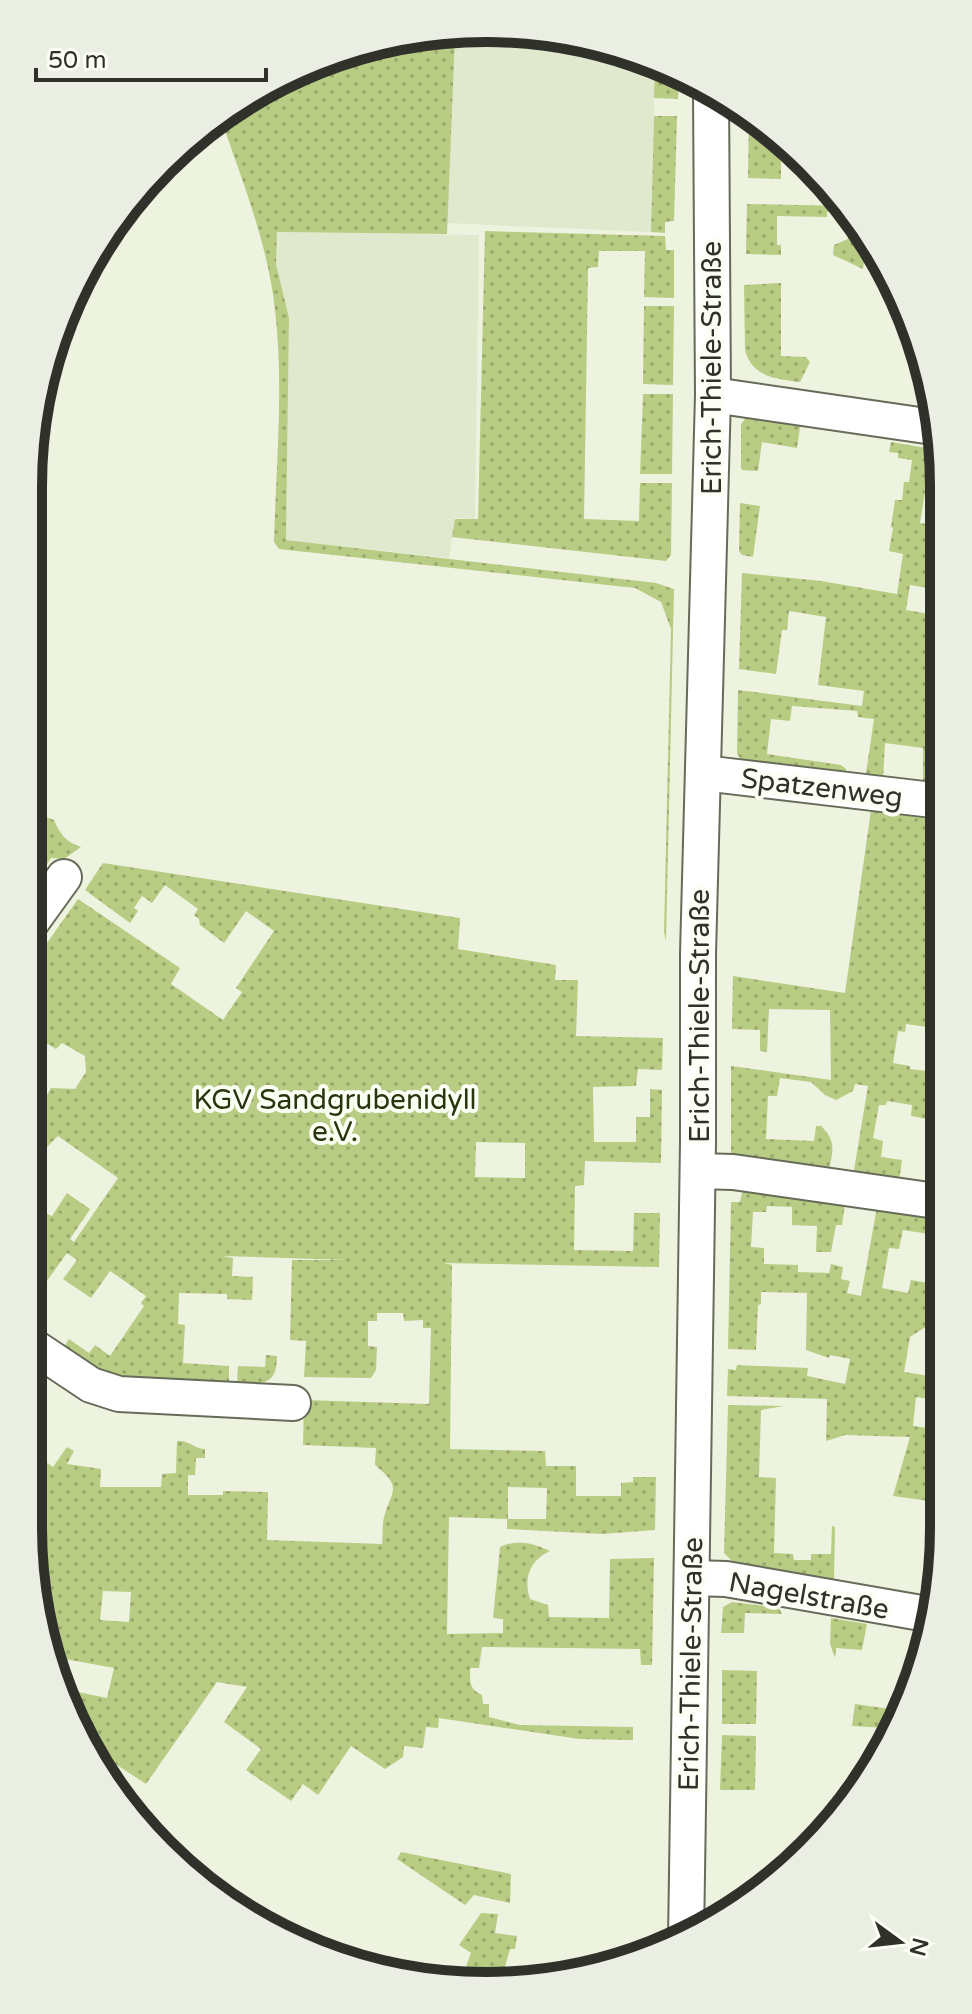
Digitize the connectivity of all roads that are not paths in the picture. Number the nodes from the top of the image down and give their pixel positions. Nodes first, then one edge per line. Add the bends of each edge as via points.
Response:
1 (711, 103) edge
2 (713, 395) junction
3 (926, 426) edge
4 (703, 773) junction
5 (930, 800) edge
6 (64, 877) dead end
7 (42, 908) edge
8 (698, 1171) junction
9 (930, 1200) edge
10 (42, 1352) edge
11 (293, 1403) dead end
12 (692, 1578) junction
13 (921, 1613) edge
14 (686, 1924) edge

1 - 2 street, Erich-Thiele-Straße
2 - 3 street
2 - 4 street, Erich-Thiele-Straße
4 - 5 street, Spatzenweg
4 - 8 street, Erich-Thiele-Straße
6 - 7 street
8 - 9 street
8 - 12 street, Erich-Thiele-Straße
10 - 11 street via 91,1385 119,1394
12 - 13 street, Nagelstraße via 726,1579
12 - 14 street, Erich-Thiele-Straße

